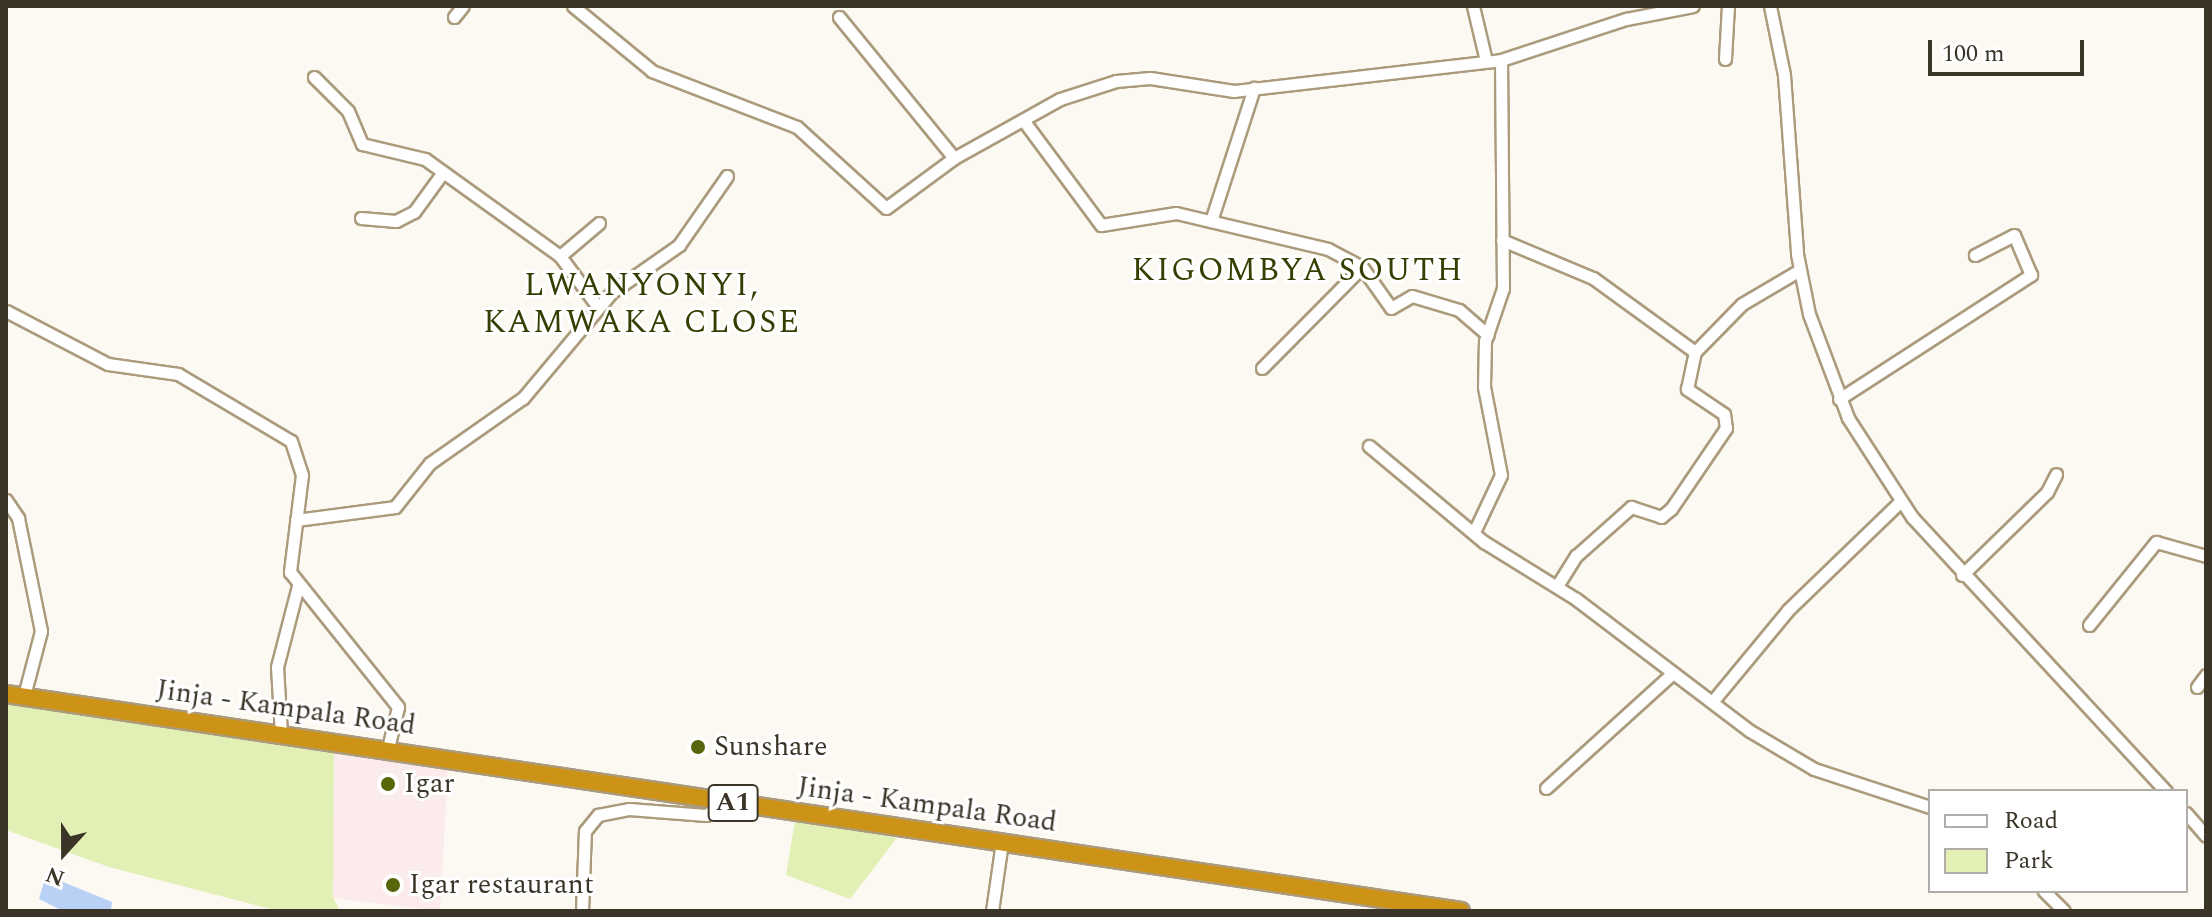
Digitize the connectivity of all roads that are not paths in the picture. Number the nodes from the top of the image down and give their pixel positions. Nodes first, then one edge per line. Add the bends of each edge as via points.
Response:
1 (463, 6) edge
2 (573, 6) edge
3 (1473, 6) edge
4 (1693, 6) edge
5 (1728, 6) edge
6 (1770, 6) edge
7 (454, 17) dead end
8 (839, 17) dead end
9 (1725, 59) dead end
10 (1501, 60) junction
11 (1486, 61) junction
12 (314, 77) dead end
13 (1254, 88) junction
14 (1026, 124) junction
15 (954, 158) junction
16 (441, 175) junction
17 (727, 176) dead end
18 (361, 218) dead end
19 (1211, 221) junction
20 (599, 223) dead end
21 (1502, 240) junction
22 (1975, 255) dead end
23 (560, 256) junction
24 (1362, 267) junction
25 (1800, 270) junction
26 (598, 307) junction
27 (6, 311) edge
28 (1488, 335) junction
29 (1695, 352) junction
30 (1262, 368) dead end
31 (1839, 399) junction
32 (1369, 446) dead end
33 (2056, 474) dead end
34 (6, 500) edge
35 (1900, 502) junction
36 (296, 520) junction
37 (1474, 532) junction
38 (2206, 556) edge
39 (1962, 575) junction
40 (298, 586) junction
41 (1557, 586) junction
42 (2089, 625) dead end
43 (1673, 673) junction
44 (2206, 675) edge
45 (2197, 687) dead end
46 (6, 694) edge
47 (24, 696) junction
48 (1712, 702) junction
49 (281, 734) junction
50 (388, 748) junction
51 (1546, 788) dead end
52 (2164, 789) edge
53 (726, 802) junction
54 (1928, 806) edge
55 (2188, 815) edge
56 (2206, 836) edge
57 (1002, 842) junction
58 (2046, 893) edge
59 (582, 911) edge
60 (992, 911) edge
61 (1461, 911) edge
62 (2064, 911) edge

1 - 7 street
2 - 15 street via 652,71 797,127 886,208
3 - 11 street
4 - 10 street via 1626,19
5 - 9 street
6 - 25 street via 1784,75
8 - 15 street
10 - 11 street
10 - 21 street
11 - 13 street
12 - 16 street via 348,111 362,144 425,159
13 - 14 street via 1205,91 1136,78 1073,93
13 - 19 street
14 - 15 street
14 - 19 street via 1101,225 1176,213
16 - 18 street via 414,212 396,221
16 - 23 street
17 - 26 street via 679,245
19 - 24 street via 1328,249
20 - 23 street
21 - 28 street via 1503,288
21 - 29 street via 1593,278
22 - 31 street via 2014,235 2031,275
23 - 26 street
24 - 28 street via 1391,308 1412,296 1459,310
24 - 30 street
25 - 29 street via 1742,304
25 - 31 street
26 - 36 street via 523,398 430,463 395,507
27 - 36 street via 108,364 178,374 274,425 291,441 302,475
28 - 37 street via 1484,387 1501,475
29 - 41 street via 1687,389 1724,414 1726,428 1671,509 1661,517 1631,507 1576,556
31 - 35 street
32 - 37 street
33 - 39 street via 2047,492
34 - 47 street via 18,518 41,631
35 - 39 street
35 - 48 street via 1788,610
36 - 40 street via 290,572
37 - 41 street
38 - 42 street via 2156,542
39 - 52 street
40 - 49 street via 277,667
40 - 50 street via 398,707
41 - 43 street
43 - 48 street
43 - 51 street
44 - 45 street
46 - 47 highway, Jinja - Kampala Road / A1
47 - 49 highway, Jinja - Kampala Road / A1
48 - 54 street via 1814,769
49 - 50 highway, Jinja - Kampala Road / A1
50 - 53 highway, Jinja - Kampala Road / A1
53 - 57 highway, Jinja - Kampala Road / A1
53 - 59 street via 706,815 629,809 598,815 585,831
55 - 56 street
57 - 60 street
57 - 61 highway, Jinja - Kampala Road / A1
58 - 62 street

